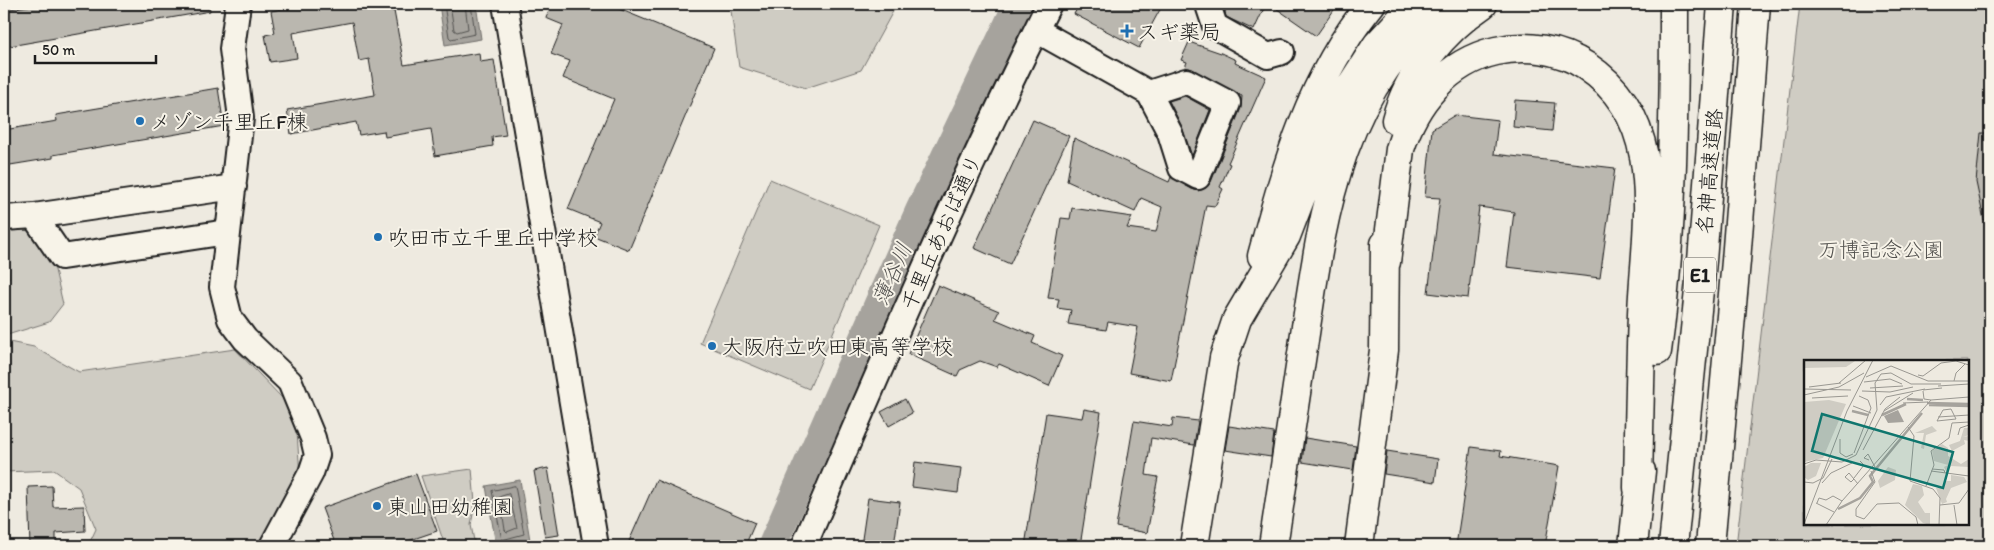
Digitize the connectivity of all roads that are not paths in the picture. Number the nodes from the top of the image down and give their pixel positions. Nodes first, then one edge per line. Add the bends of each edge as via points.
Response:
1 (238, 4) edge
2 (506, 4) edge
3 (1049, 4) edge
4 (1211, 4) edge
5 (1371, 4) edge
6 (1415, 4) edge
7 (1447, 4) edge
8 (1483, 4) edge
9 (1674, 4) edge
10 (1722, 4) edge
11 (1756, 4) edge
12 (1772, 4) edge
13 (1036, 30) junction
14 (1282, 52) dead end
15 (1149, 93) dead end
16 (234, 187) junction
17 (34, 216) junction
18 (4, 218) edge
19 (228, 232) junction
20 (1736, 261) junction
21 (1386, 262) junction
22 (1251, 296) junction
23 (1638, 488) junction
24 (1196, 544) edge
25 (272, 546) edge
26 (596, 546) edge
27 (804, 546) edge
28 (1274, 546) edge
29 (1359, 546) edge
30 (1633, 546) edge
31 (1673, 546) edge
32 (1710, 546) edge

1 - 16 street via 232,48 241,118
2 - 26 street
3 - 13 street, 千里丘あおば通り
4 - 14 street via 1209,8 1214,26 1268,56
5 - 22 highway via 1344,40 1310,103 1285,171
6 - 22 highway via 1377,45 1339,104 1286,236
7 - 28 highway via 1420,28 1382,72 1342,154 1324,212
8 - 21 highway via 1453,27 1431,53 1410,83 1397,115 1385,175
9 - 23 highway via 1673,172 1667,257
10 - 31 highway, 名神高速道路 / E1 via 1701,270
11 - 20 highway, 名神高速道路 / E1
12 - 20 highway
13 - 15 street
13 - 27 street, 千里丘あおば通り via 931,251
16 - 17 street
16 - 19 street
17 - 18 street
17 - 19 street via 62,257
19 - 25 street via 222,287 230,319 245,339 290,382 313,438 316,455 311,473
20 - 32 highway, 名神高速道路 / E1
21 - 23 highway via 1400,149 1417,109 1443,78 1482,55 1503,49 1525,48 1561,54 1580,62 1609,84 1633,118 1647,176
21 - 29 highway via 1384,350
22 - 24 highway via 1237,319 1224,358
23 - 30 highway

